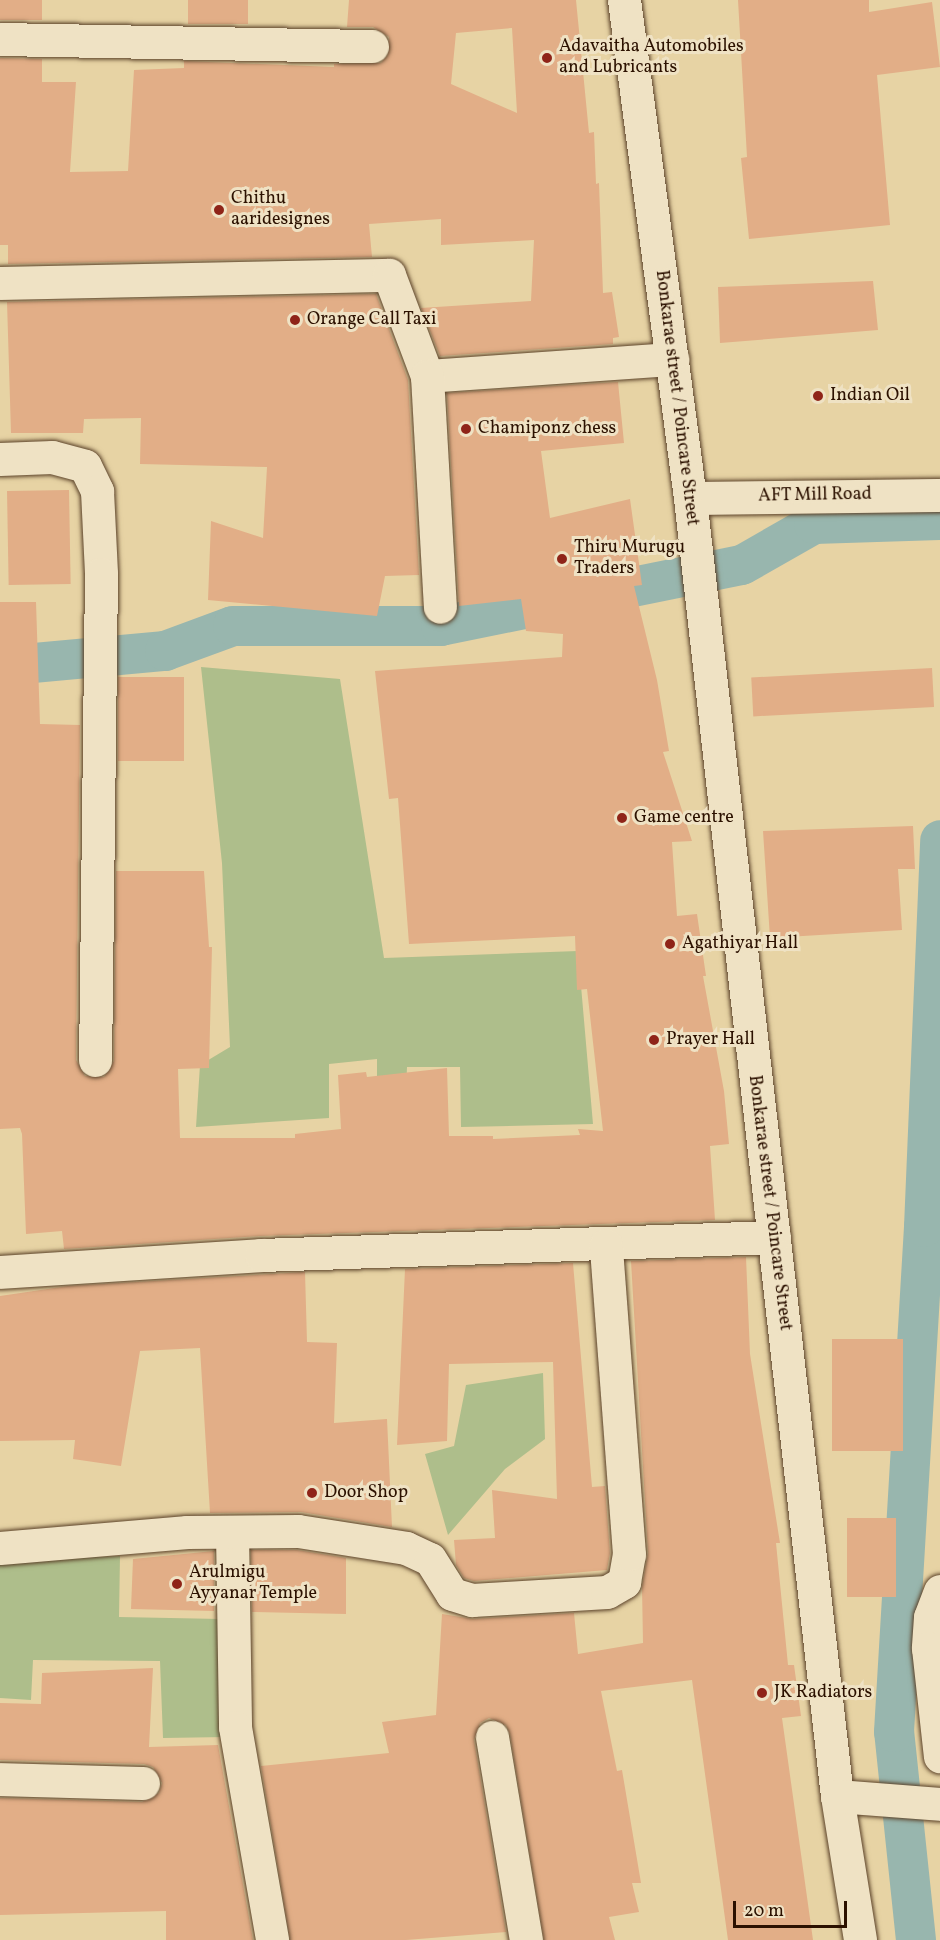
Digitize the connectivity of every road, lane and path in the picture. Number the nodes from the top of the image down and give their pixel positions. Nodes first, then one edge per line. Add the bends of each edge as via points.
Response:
1 (624, 0) edge
2 (0, 39) edge
3 (372, 46) dead end
4 (0, 283) edge
5 (672, 359) junction
6 (428, 376) junction
7 (0, 459) edge
8 (940, 495) edge
9 (691, 508) junction
10 (440, 607) dead end
11 (95, 1060) dead end
12 (774, 1237) junction
13 (606, 1245) junction
14 (0, 1272) edge
15 (232, 1532) junction
16 (0, 1548) edge
17 (940, 1591) edge
18 (492, 1737) dead end
19 (940, 1756) edge
20 (0, 1779) edge
21 (143, 1783) dead end
22 (838, 1796) junction
23 (940, 1804) edge
24 (272, 1940) edge
25 (526, 1940) edge
26 (860, 1940) edge

1 - 5 street, Bonkarae street / Poincare Street
2 - 3 street
4 - 6 street via 390,274
5 - 6 street
5 - 9 street, Bonkarae street / Poincare Street
6 - 10 street
7 - 11 street via 52,457 85,466 97,492 101,574
8 - 9 street, AFT Mill Road
9 - 12 street, Bonkarae street / Poincare Street
12 - 13 street
12 - 22 street, Bonkarae street / Poincare Street
13 - 14 street via 261,1255
13 - 15 street via 629,1554 624,1581 607,1592 472,1600 452,1594 430,1559 406,1548 298,1531
15 - 16 street
15 - 24 street via 235,1727
17 - 19 street via 930,1617 928,1648
18 - 25 street
20 - 21 street
22 - 23 street
22 - 26 street, Bonkarae street / Poincare Street

